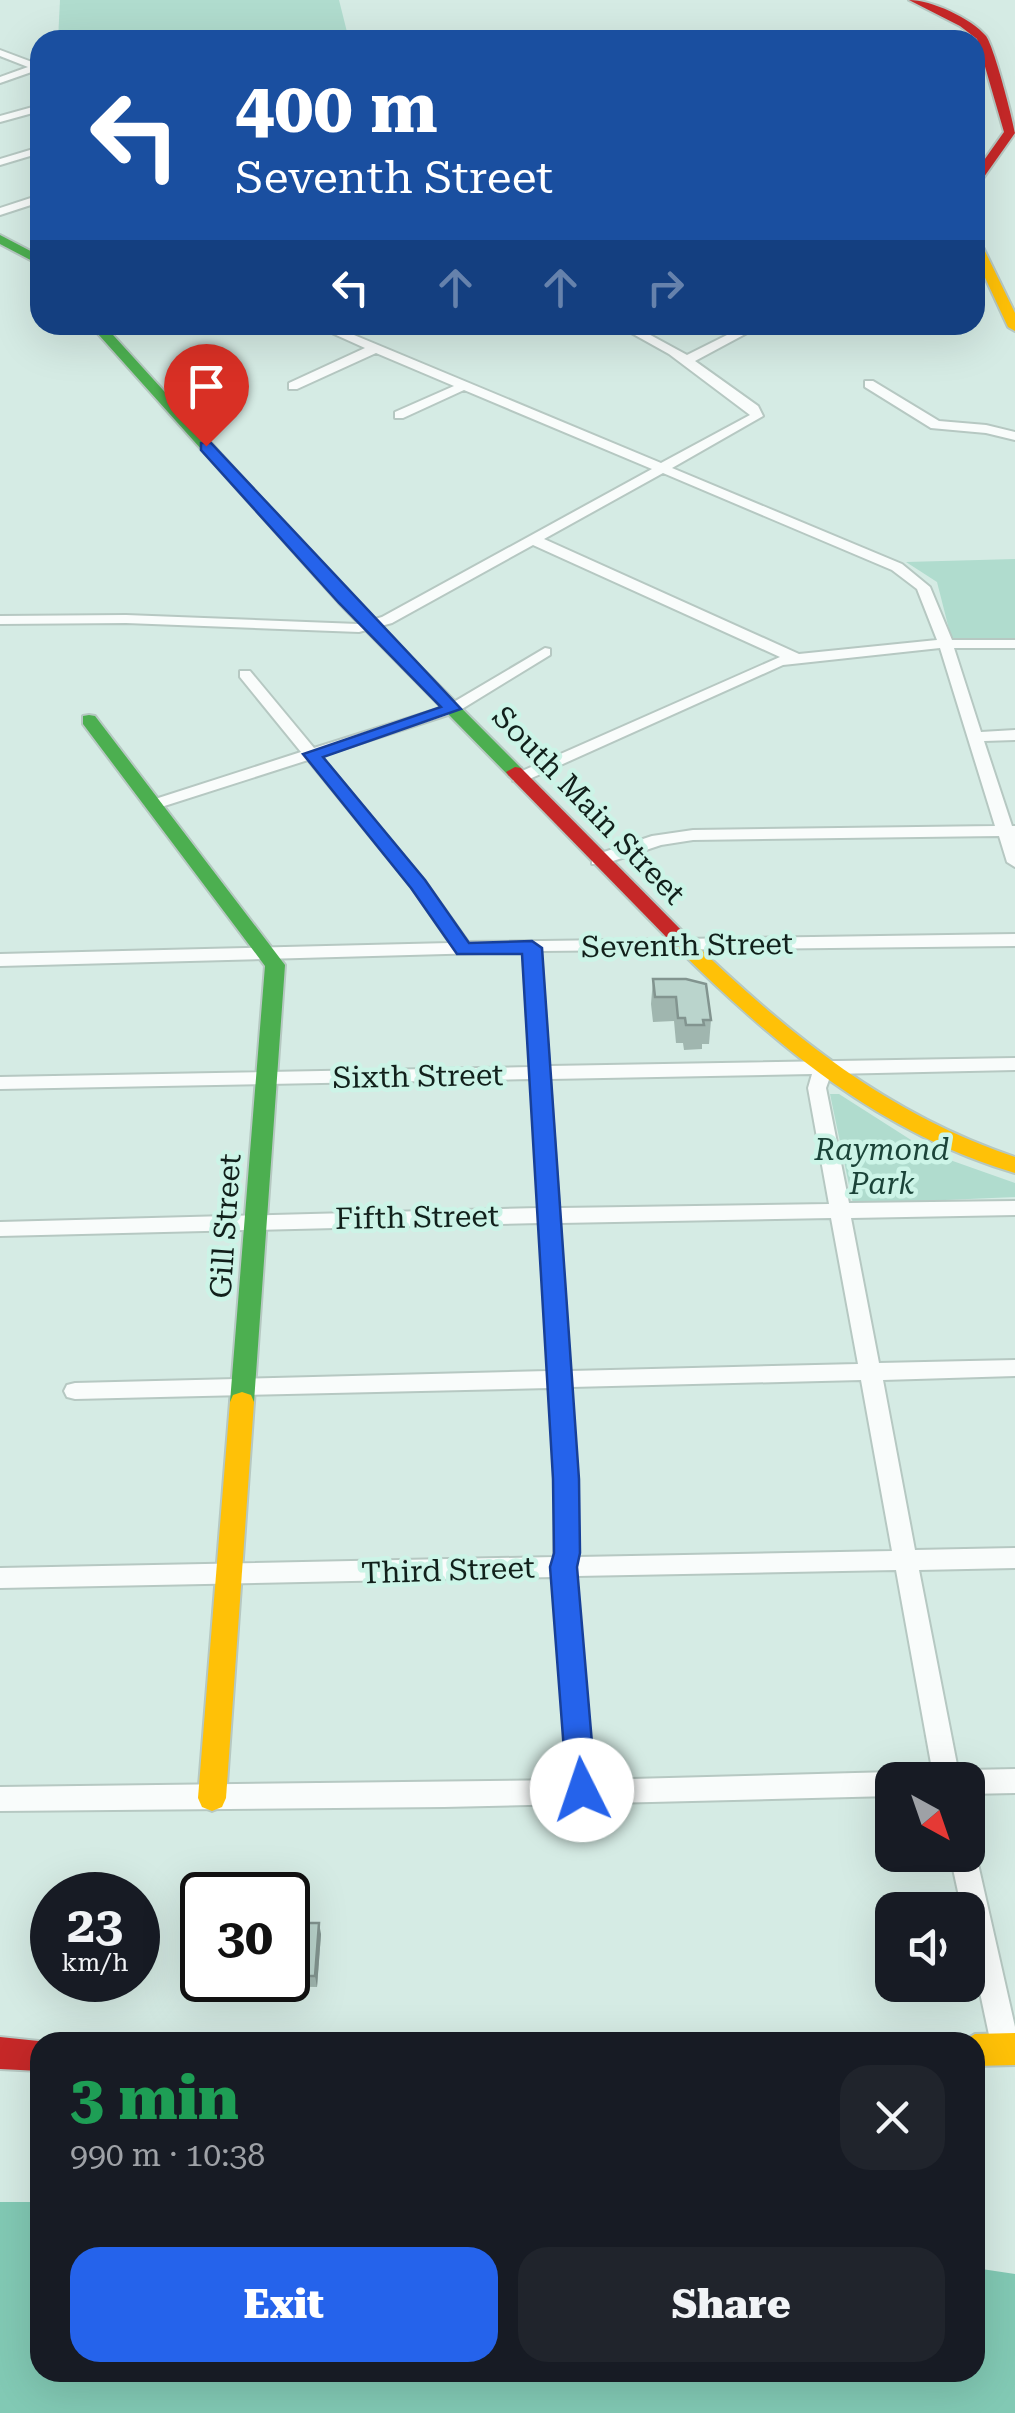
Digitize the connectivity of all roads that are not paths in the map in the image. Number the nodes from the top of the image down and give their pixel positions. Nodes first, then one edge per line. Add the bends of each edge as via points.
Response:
1 (914, 0) edge
2 (972, 30) edge
3 (985, 48) edge
4 (0, 54) edge
5 (30, 65) edge
6 (30, 69) edge
7 (0, 80) edge
8 (30, 111) edge
9 (0, 120) edge
10 (1012, 133) edge
11 (30, 153) edge
12 (0, 162) edge
13 (985, 167) edge
14 (30, 202) edge
15 (0, 212) edge
16 (0, 238) edge
17 (30, 254) edge
18 (985, 281) edge
19 (1015, 327) edge
20 (106, 335) edge
21 (344, 335) edge
22 (641, 335) edge
23 (736, 335) edge
24 (376, 348) junction
25 (687, 360) junction
26 (869, 384) dead end
27 (292, 386) dead end
28 (466, 386) junction
29 (398, 416) dead end
30 (1015, 436) edge
31 (664, 468) junction
32 (534, 540) junction
33 (0, 620) edge
34 (370, 626) junction
35 (946, 644) junction
36 (1015, 644) edge
37 (545, 652) dead end
38 (793, 657) junction
39 (244, 674) dead end
40 (452, 709) junction
41 (89, 720) dead end
42 (1015, 735) edge
43 (977, 737) junction
44 (312, 754) junction
45 (520, 778) junction
46 (152, 805) junction
47 (1010, 831) edge
48 (598, 860) junction
49 (1015, 862) edge
50 (1015, 940) edge
51 (684, 945) junction
52 (532, 948) junction
53 (464, 950) junction
54 (265, 954) junction
55 (0, 960) edge
56 (1015, 1064) edge
57 (824, 1066) junction
58 (542, 1074) junction
59 (268, 1078) junction
60 (0, 1083) edge
61 (1015, 1165) edge
62 (1015, 1208) edge
63 (843, 1212) junction
64 (548, 1216) junction
65 (257, 1221) junction
66 (0, 1228) edge
67 (1015, 1368) edge
68 (871, 1372) junction
69 (559, 1379) junction
70 (242, 1388) junction
71 (75, 1391) dead end
72 (1015, 1558) edge
73 (908, 1561) junction
74 (564, 1567) junction
75 (229, 1575) junction
76 (0, 1578) edge
77 (944, 1762) edge
78 (1015, 1781) edge
79 (985, 1782) edge
80 (875, 1784) edge
81 (582, 1790) junction
82 (212, 1798) junction
83 (0, 1799) edge
84 (967, 1872) edge
85 (1010, 2049) edge
86 (985, 2050) edge
87 (0, 2053) edge
88 (30, 2054) edge

1 - 2 street
3 - 10 street
4 - 5 street
6 - 7 street
8 - 9 street
10 - 13 street
11 - 12 street
14 - 15 street
16 - 17 street
18 - 19 street
20 - 34 street, South Main Street
21 - 24 street
22 - 25 street
23 - 25 street
24 - 27 street
24 - 28 street
25 - 31 street via 757,416
26 - 30 street via 936,425
28 - 29 street
28 - 31 street
31 - 32 street
31 - 35 street via 909,574 926,592
32 - 34 street
32 - 38 street
33 - 34 street
34 - 40 street, South Main Street
35 - 36 street
35 - 38 street
35 - 43 street
37 - 40 street
38 - 45 street
39 - 44 street
40 - 44 street
40 - 45 street, South Main Street
41 - 46 street, Gill Street
42 - 43 street
43 - 47 street
44 - 46 street
44 - 53 street
45 - 48 street, South Main Street
46 - 54 street, Gill Street
47 - 48 street via 693,834
47 - 49 street
48 - 51 street, South Main Street
50 - 51 street, Seventh Street
51 - 52 street, Seventh Street
51 - 57 street, South Main Street
52 - 53 street, Seventh Street
52 - 58 street
53 - 54 street, Seventh Street
54 - 55 street, Seventh Street
54 - 59 street, Gill Street via 274,959 276,972
56 - 57 street, Sixth Street
57 - 58 street, Sixth Street
57 - 61 street, South Main Street via 909,1124
57 - 63 street via 817,1088
58 - 59 street, Sixth Street
58 - 64 street
59 - 60 street, Sixth Street
59 - 65 street, Gill Street
62 - 63 street, Fifth Street
63 - 64 street, Fifth Street
63 - 68 street
64 - 65 street, Fifth Street
64 - 69 street
65 - 66 street, Fifth Street
65 - 70 street, Gill Street
67 - 68 street
68 - 69 street
68 - 73 street
69 - 70 street
69 - 74 street
70 - 71 street
70 - 75 street, Gill Street
72 - 73 street, Third Street
73 - 74 street, Third Street
73 - 77 street
74 - 75 street, Third Street
74 - 81 street
75 - 76 street, Third Street
75 - 82 street, Gill Street
78 - 79 street
80 - 81 street
81 - 82 street
82 - 83 street
84 - 85 street
85 - 86 street
87 - 88 street

